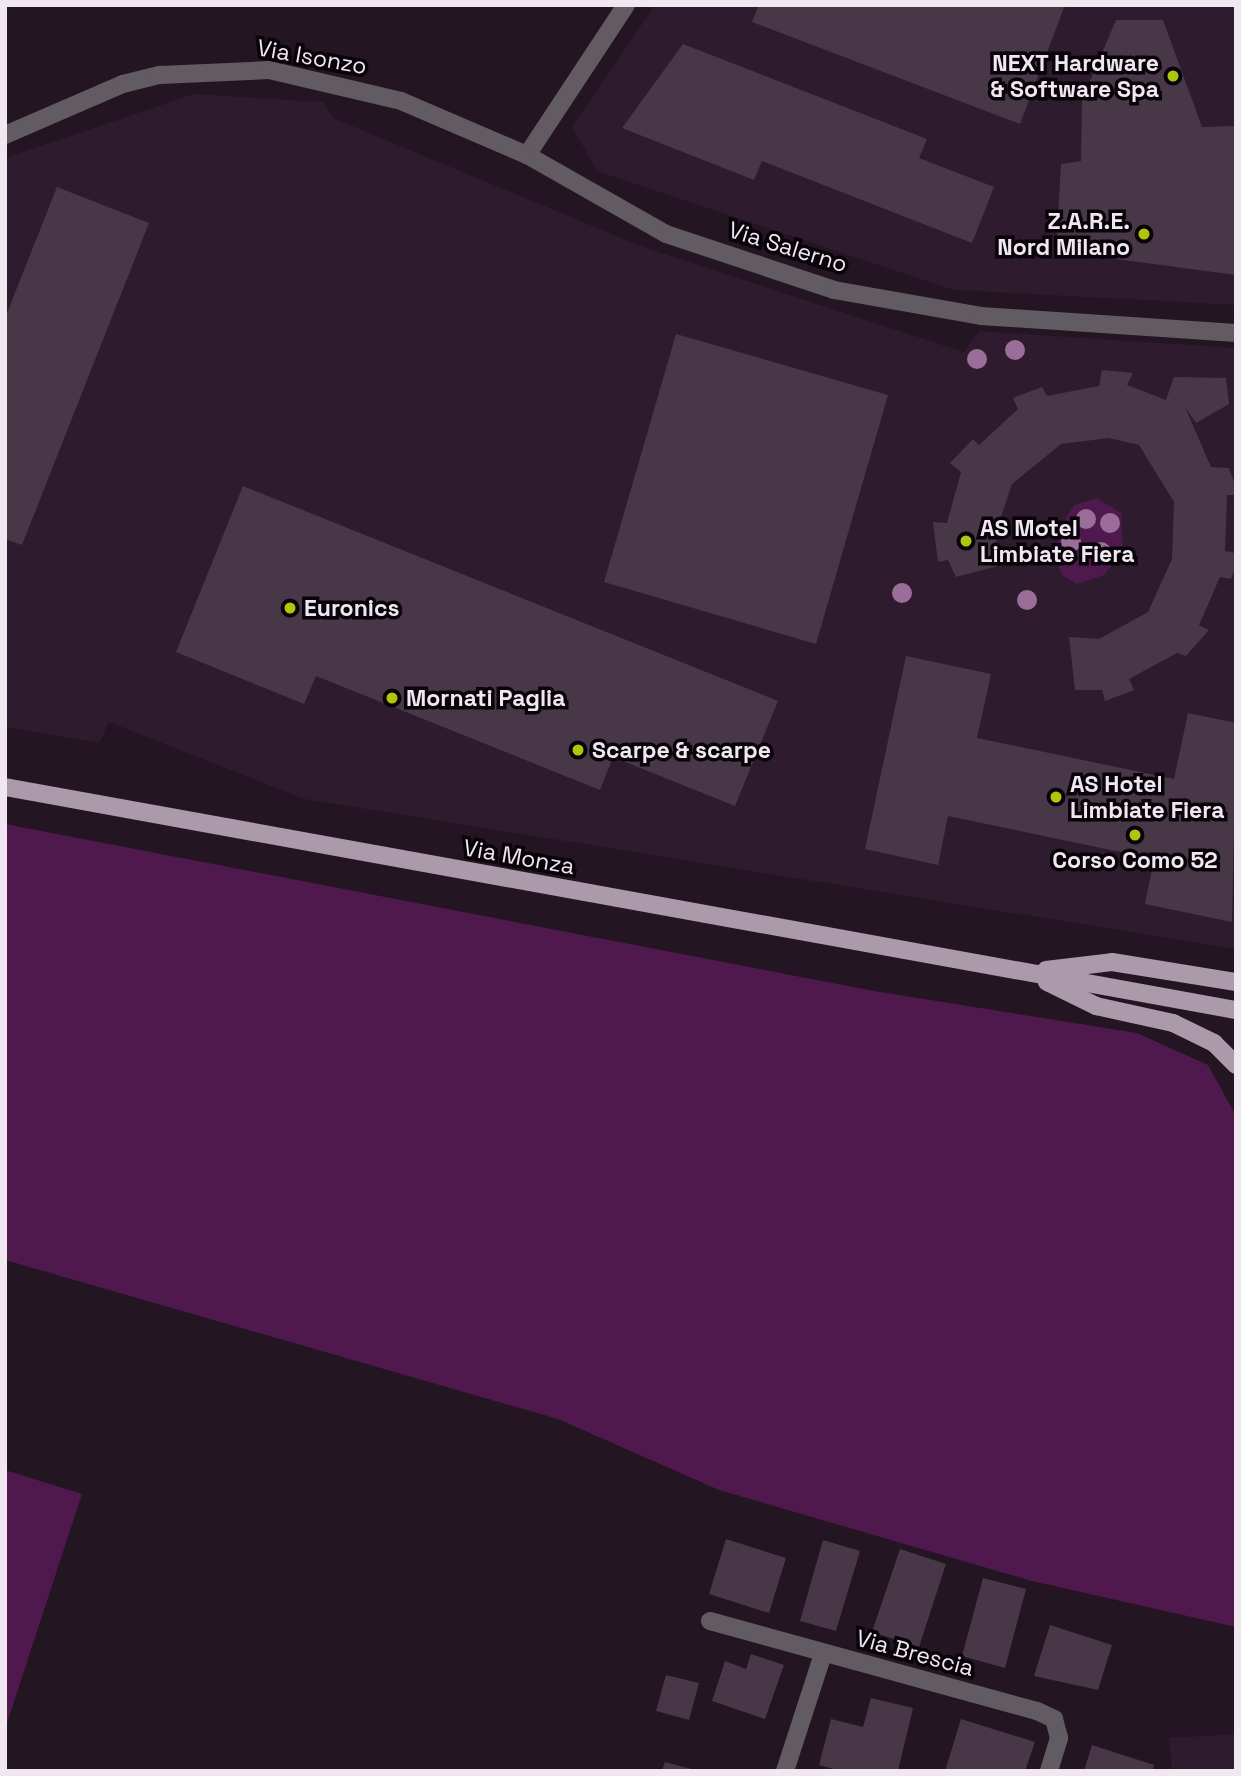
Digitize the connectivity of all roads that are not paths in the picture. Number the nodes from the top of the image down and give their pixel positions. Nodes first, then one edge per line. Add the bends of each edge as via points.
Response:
1 (626, 5) edge
2 (5, 135) edge
3 (527, 155) junction
4 (1236, 333) edge
5 (5, 787) edge
6 (1025, 972) junction
7 (1236, 982) edge
8 (1236, 1010) edge
9 (1236, 1065) edge
10 (710, 1620) dead end
11 (823, 1654) junction
12 (785, 1771) edge
13 (1049, 1771) edge

1 - 3 street
2 - 3 street, Via Isonzo via 123,84 160,75 269,69 401,100
3 - 4 street, Via Salerno via 666,234 834,290 981,316
5 - 6 main road, Via Monza
6 - 7 main road via 1112,962
6 - 8 main road, Via Monza
6 - 9 main road via 1096,1006 1173,1023 1214,1043
10 - 11 street, Via Brescia
11 - 12 street
11 - 13 street, Via Brescia via 1054,1719 1059,1738

